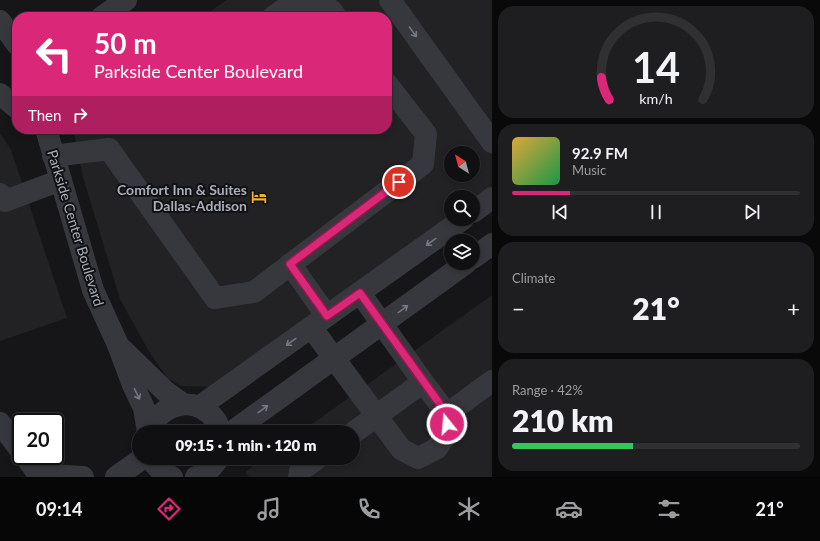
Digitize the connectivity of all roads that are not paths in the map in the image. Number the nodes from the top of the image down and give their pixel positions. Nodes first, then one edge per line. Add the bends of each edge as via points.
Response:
1 (126, 0) edge
2 (390, 0) edge
3 (109, 12) edge
4 (280, 12) edge
5 (332, 12) edge
6 (0, 21) edge
7 (12, 37) edge
8 (392, 90) edge
9 (0, 94) edge
10 (12, 104) edge
11 (46, 134) edge
12 (492, 142) edge
13 (53, 156) junction
14 (61, 180) junction
15 (0, 194) edge
16 (492, 198) edge
17 (480, 207) edge
18 (453, 226) edge
19 (492, 244) edge
20 (480, 253) edge
21 (290, 264) junction
22 (456, 270) edge
23 (360, 293) junction
24 (319, 322) junction
25 (382, 324) junction
26 (118, 344) junction
27 (334, 358) junction
28 (492, 381) edge
29 (423, 382) junction
30 (191, 406) junction
31 (447, 414) junction
32 (376, 416) junction
33 (0, 423) edge
34 (147, 425) edge
35 (151, 425) edge
36 (218, 425) edge
37 (242, 425) edge
38 (360, 428) edge
39 (12, 439) edge
40 (32, 465) edge
41 (133, 465) edge
42 (213, 465) edge
43 (308, 465) edge
44 (83, 477) edge
45 (116, 477) edge
46 (196, 477) edge
47 (299, 477) edge

1 - 3 street
2 -> 12 street
4 - 5 street via 297,0
6 - 7 street
8 - 21 street via 426,134 423,164
9 - 10 street
11 - 13 street, Parkside Center Boulevard
13 - 14 street, Parkside Center Boulevard
13 - 21 street via 109,149 216,298 254,292
14 - 15 street via 5,201
14 - 26 street, Parkside Center Boulevard via 93,290
16 - 17 street
18 -> 23 street
19 - 20 street
21 - 24 street
25 -> 22 street
23 - 24 street
23 - 25 street
24 - 27 street
24 -> 30 street
25 - 27 street
25 - 29 street
26 - 30 street, Parkside Center Boulevard via 166,392
26 -> 34 street, Parkside Center Boulevard via 144,408
27 - 32 street
37 -> 27 street
28 - 31 street
29 - 31 street
29 - 32 street
30 - 35 street via 170,408 159,414
30 - 36 street, Parkside Center Boulevard via 207,412
31 - 32 street via 446,434 436,450 418,458 401,450
32 - 38 street
33 - 39 street
40 - 44 street via 36,471 49,475
41 - 45 street
42 - 46 street
43 - 47 street via 300,471

